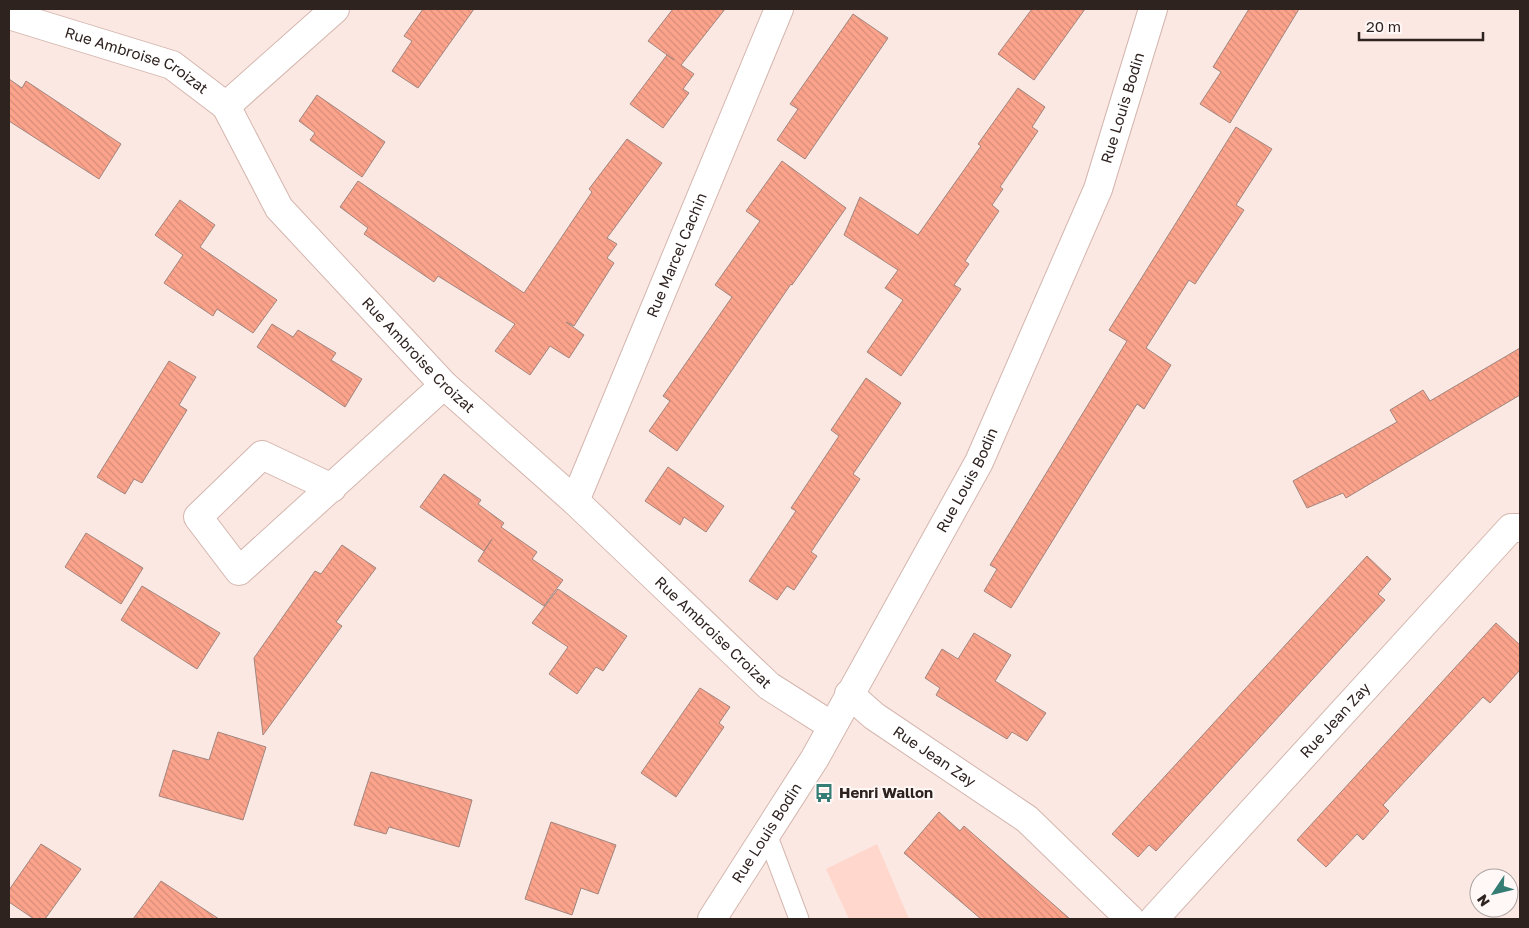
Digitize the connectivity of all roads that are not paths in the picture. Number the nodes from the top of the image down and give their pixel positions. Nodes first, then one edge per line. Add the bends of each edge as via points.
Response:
1 (334, 9) edge
2 (779, 9) edge
3 (1153, 9) edge
4 (9, 15) edge
5 (226, 106) junction
6 (444, 385) junction
7 (332, 488) junction
8 (575, 501) junction
9 (1520, 528) edge
10 (849, 694) junction
11 (832, 726) junction
12 (768, 834) junction
13 (712, 919) edge
14 (799, 919) edge
15 (1130, 919) edge
16 (1154, 919) edge

1 - 5 street
2 - 8 street, Rue Marcel Cachin
3 - 10 street, Rue Louis Bodin via 1098,189 979,462
4 - 5 street, Rue Ambroise Croizat via 172,65
5 - 6 street, Rue Ambroise Croizat via 279,208
6 - 7 street
6 - 8 street, Rue Ambroise Croizat
7 - 7 street via 239,571 198,517 262,455
8 - 11 street, Rue Ambroise Croizat via 769,686
9 - 16 street, Rue Jean Zay via 1511,528
10 - 11 street, Rue Louis Bodin
10 - 15 street, Rue Jean Zay via 874,716 1026,819
11 - 12 street, Rue Louis Bodin
12 - 13 street, Rue Louis Bodin
12 - 14 lane

